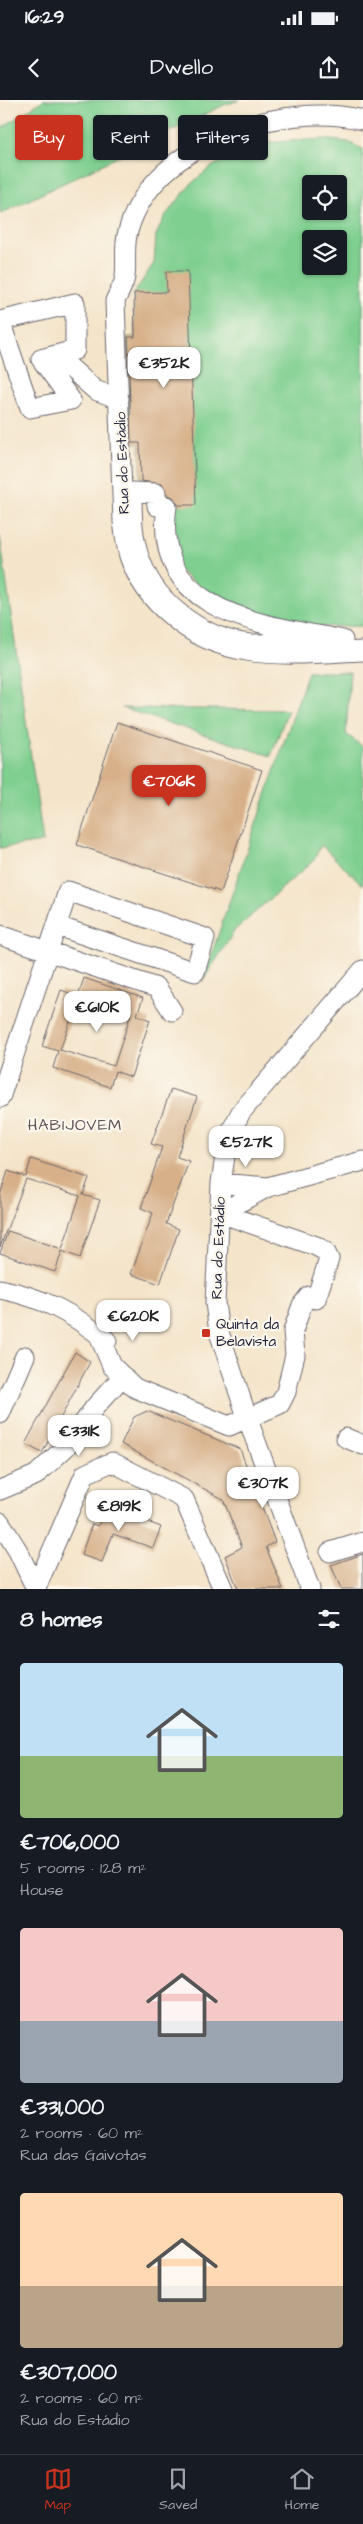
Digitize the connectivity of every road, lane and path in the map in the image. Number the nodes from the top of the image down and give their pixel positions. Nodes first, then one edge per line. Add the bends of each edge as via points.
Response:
1 (363, 120) edge
2 (56, 355) junction
3 (120, 399) junction
4 (132, 492) joint
5 (363, 651) edge
6 (56, 926) junction
7 (0, 936) edge
8 (48, 952) junction
9 (363, 970) edge
10 (172, 1011) dead end
11 (0, 1098) edge
12 (363, 1161) edge
13 (221, 1183) junction
14 (268, 1187) junction
15 (220, 1213) junction
16 (0, 1290) edge
17 (25, 1356) dead end
18 (124, 1376) junction
19 (0, 1414) edge
20 (247, 1418) junction
21 (0, 1490) edge
22 (0, 1522) edge
23 (363, 1542) edge
24 (330, 1552) dead end
25 (36, 1588) edge
26 (223, 1589) edge
27 (310, 1589) edge

1 - 3 street, Rua do Estádio via 292,113 262,119 199,147 166,171 151,187 129,227 124,248 125,278 115,301
2 - 2 street via 41,359 71,400 30,408 0,321 75,302 75,350
2 - 3 street via 95,390
3 - 5 street, Rua do Estádio via 124,522 129,556 143,586 162,608 186,630 219,646 262,654
4 - 4 street via 134,541 142,565 167,602 186,618 228,640 250,644 343,640 245,618 222,610 200,596 173,568 166,547 164,526 167,506 157,506 156,493
6 - 6 street via 195,972 205,938 68,891
6 - 8 street
7 - 8 street
8 - 10 street via 157,988
8 - 11 street
9 - 13 street, Rua do Estádio via 241,1112 228,1137
12 - 14 street
13 - 14 street
13 - 15 street, Rua do Estádio
14 - 15 street
15 - 20 street, Rua do Estádio via 215,1304 219,1332
15 - 20 street via 316,1246 325,1251 329,1259 316,1298 309,1296 302,1305 293,1331 295,1354 280,1404
16 - 18 street via 26,1294 53,1304 98,1333 112,1366
17 - 19 street
18 - 20 street via 135,1388 148,1395 229,1426
18 - 21 street via 95,1407 66,1447 36,1476
20 - 27 street, Rua do Estádio
22 - 25 street
23 - 24 street
25 - 26 street via 85,1474 112,1462 184,1499

